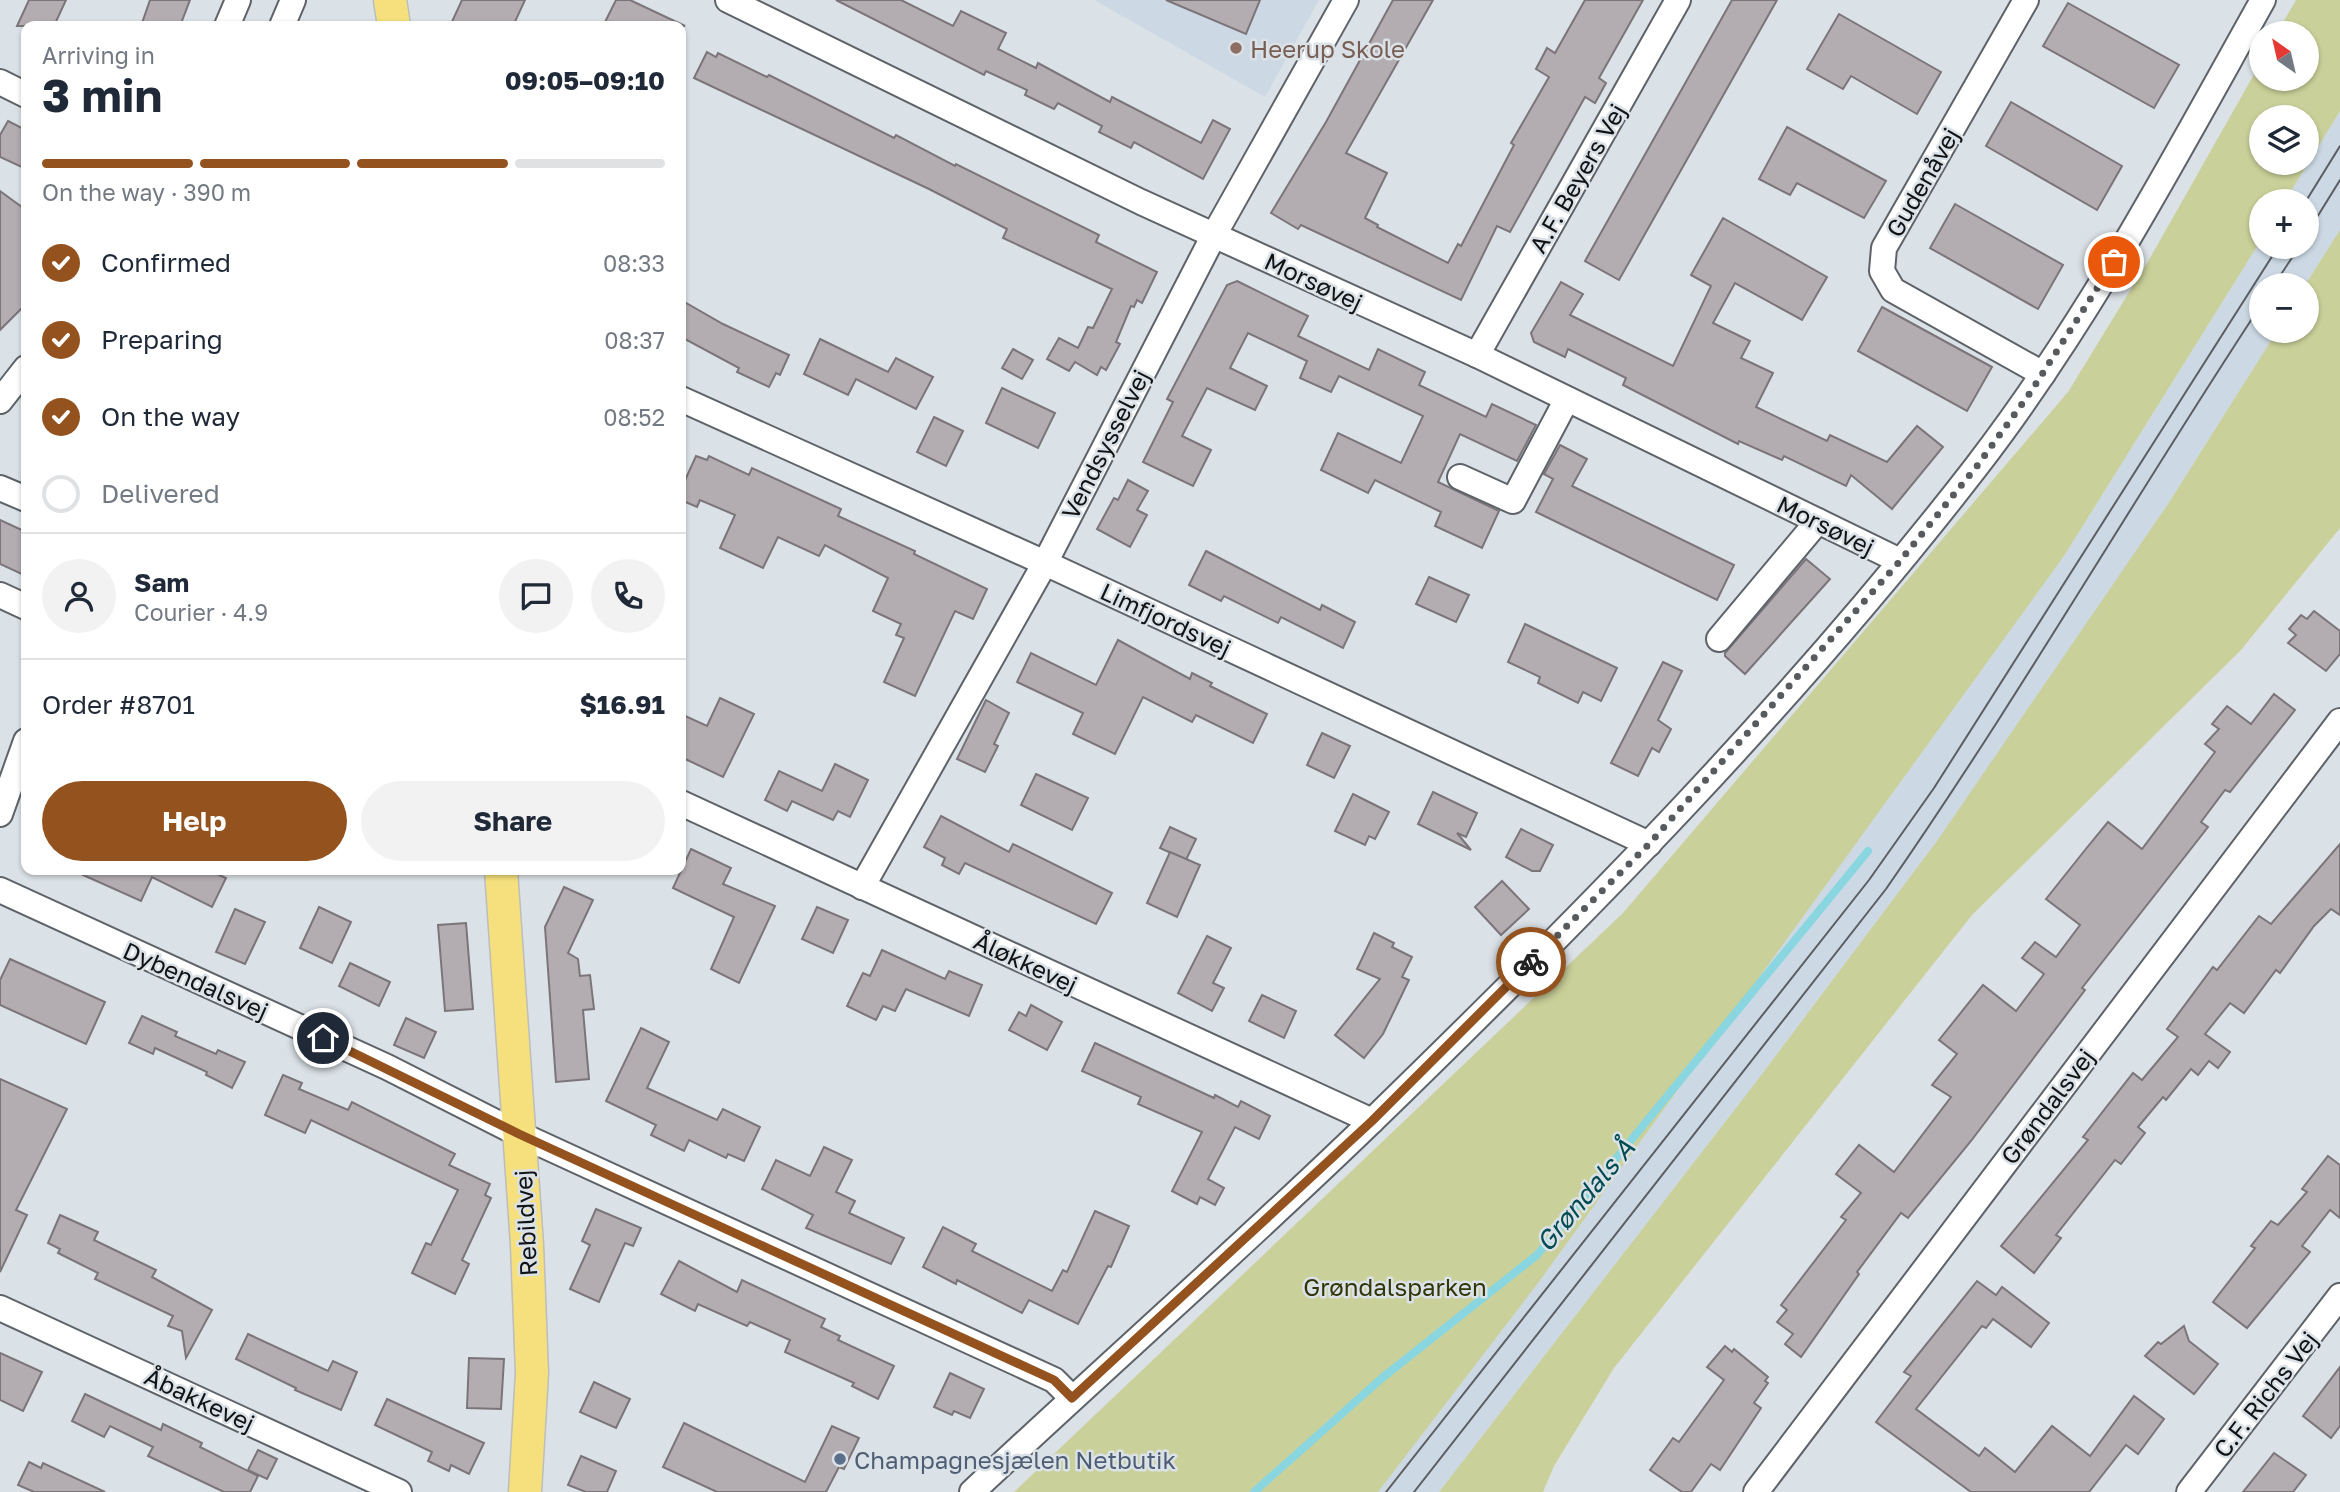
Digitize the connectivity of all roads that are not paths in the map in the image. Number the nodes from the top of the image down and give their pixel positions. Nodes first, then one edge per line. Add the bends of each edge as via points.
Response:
1 (238, 0) edge
2 (293, 0) edge
3 (390, 0) edge
4 (728, 0) edge
5 (1346, 0) edge
6 (1678, 0) edge
7 (2026, 0) edge
8 (2263, 0) edge
9 (229, 21) edge
10 (284, 21) edge
11 (393, 21) edge
12 (0, 82) edge
13 (21, 92) edge
14 (1214, 235) junction
15 (1477, 355) junction
16 (21, 374) edge
17 (2043, 374) junction
18 (21, 394) edge
19 (1567, 399) junction
20 (0, 401) edge
21 (686, 401) edge
22 (0, 409) edge
23 (1460, 477) dead end
24 (0, 488) edge
25 (21, 497) edge
26 (1818, 521) junction
27 (1900, 561) junction
28 (1045, 563) junction
29 (0, 595) edge
30 (21, 605) edge
31 (1719, 639) dead end
32 (2340, 722) edge
33 (21, 755) edge
34 (686, 805) edge
35 (0, 814) edge
36 (1649, 844) junction
37 (501, 875) edge
38 (862, 887) junction
39 (0, 890) edge
40 (1372, 1121) junction
41 (519, 1134) junction
42 (2340, 1296) edge
43 (0, 1308) edge
44 (1072, 1398) junction
45 (399, 1492) edge
46 (525, 1492) edge
47 (972, 1492) edge
48 (1756, 1492) edge
49 (2189, 1492) edge

1 - 9 street
2 - 10 street
3 - 11 main road
4 - 14 street, Morsøvej
5 - 14 street, Vendsysselvej
6 - 15 street, A.F. Beyers Vej
7 - 17 street, Gudenåvej via 1884,248 1882,271 1894,290
8 - 17 street via 2098,291
12 - 13 street
14 - 15 street, Morsøvej
14 - 28 street, Vendsysselvej
15 - 19 street, Morsøvej
16 - 20 street
17 - 27 street
18 - 22 street
19 - 23 street via 1513,501
19 - 26 street, Morsøvej
21 - 28 street, Limfjordsvej
24 - 25 street
26 - 27 street, Morsøvej
26 - 31 street
27 - 36 street
28 - 36 street, Limfjordsvej
28 - 38 street, Vendsysselvej
29 - 30 street
32 - 48 street, Grøndalsvej
33 - 35 street
34 - 38 street, Åløkkevej
36 - 40 street
37 - 41 main road, Rebildvej
38 - 40 street, Åløkkevej
39 - 41 street, Dybendalsvej via 387,1068
40 - 44 street
41 - 44 street, Dybendalsvej via 1054,1380
41 - 46 main road, Rebildvej via 532,1373
42 - 49 street, C.F. Richs Vej
43 - 45 street, Åbakkevej
44 - 47 street

